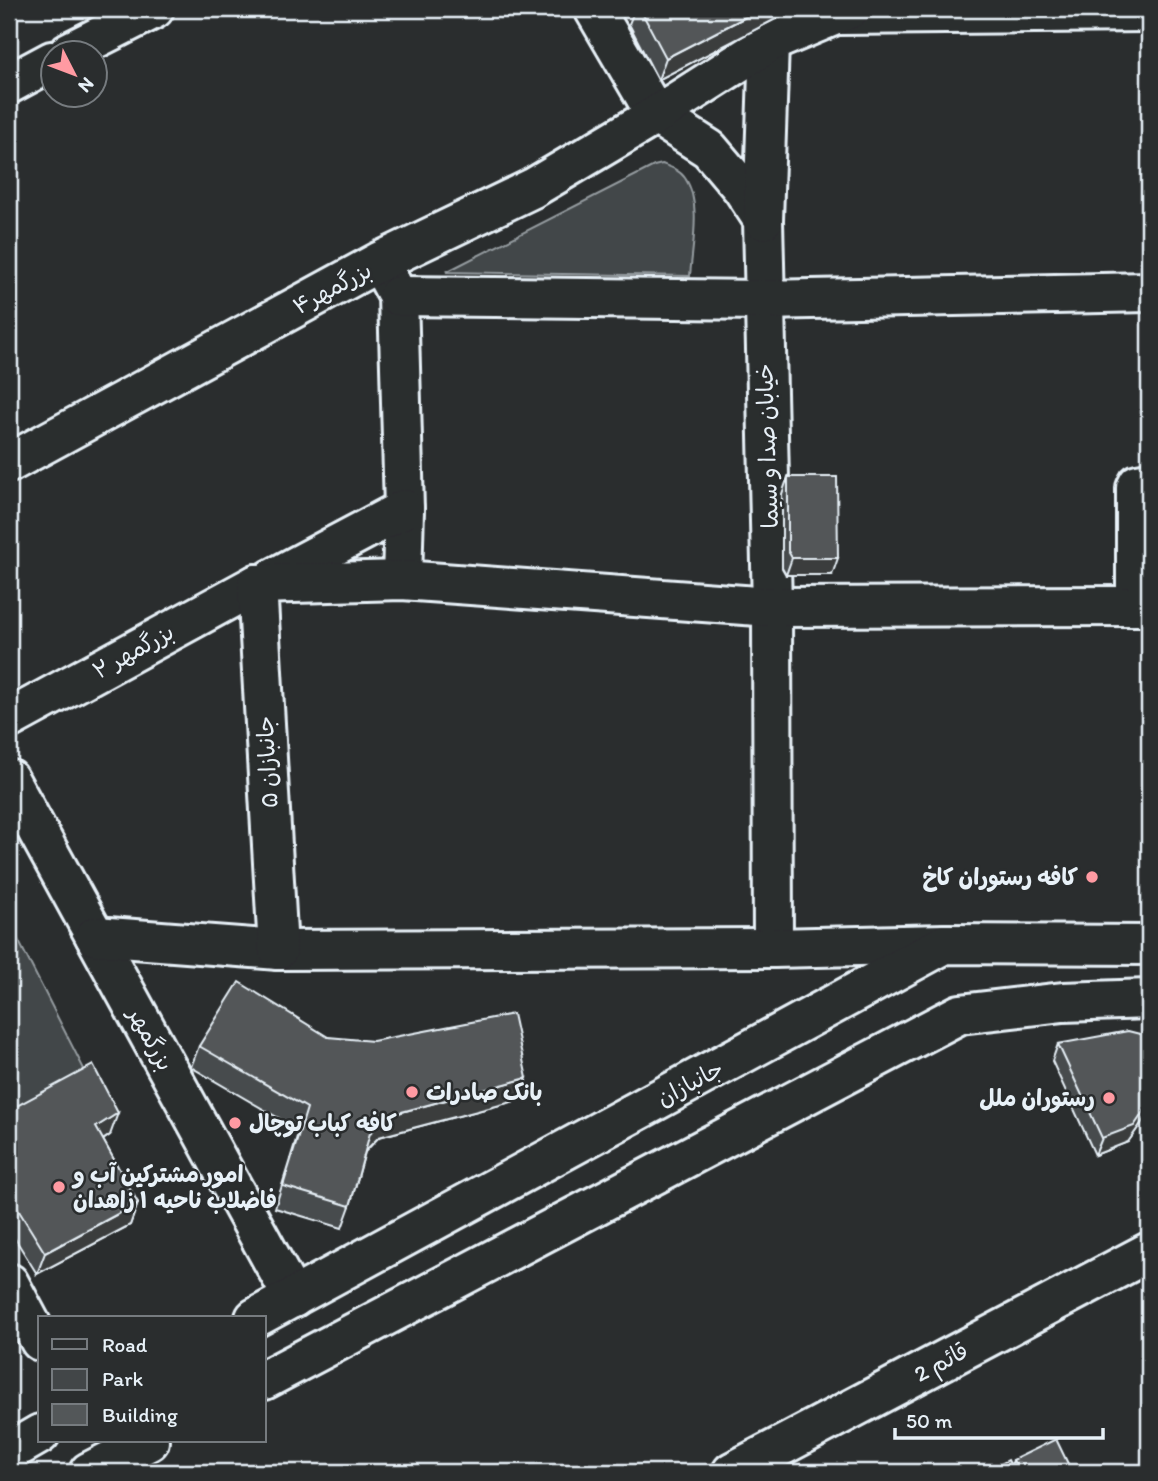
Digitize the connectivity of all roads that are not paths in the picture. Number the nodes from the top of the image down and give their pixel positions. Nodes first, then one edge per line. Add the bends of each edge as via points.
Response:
1 (154, 9) edge
2 (594, 9) edge
3 (844, 12) edge
4 (1149, 12) edge
5 (97, 38) edge
6 (769, 43) junction
7 (38, 68) edge
8 (9, 84) edge
9 (656, 115) junction
10 (763, 220) junction
11 (379, 262) junction
12 (1149, 292) edge
13 (398, 296) junction
14 (763, 300) junction
15 (9, 463) edge
16 (1149, 482) edge
17 (404, 509) junction
18 (402, 580) junction
19 (262, 583) junction
20 (1143, 606) edge
21 (772, 607) junction
22 (9, 719) edge
23 (9, 779) edge
24 (94, 936) junction
25 (946, 944) junction
26 (1149, 946) edge
27 (773, 948) junction
28 (278, 950) junction
29 (1149, 999) edge
30 (1149, 1252) edge
31 (9, 1283) edge
32 (293, 1298) junction
33 (259, 1316) edge
34 (38, 1337) edge
35 (266, 1379) edge
36 (38, 1435) edge
37 (146, 1442) edge
38 (9, 1452) edge
39 (94, 1463) edge
40 (732, 1472) edge

1 - 5 street
2 - 9 street
3 - 4 street
3 - 6 street, بزرگمهر۴
6 - 9 street, بزرگمهر۴
6 - 10 street, خیابان صدا و سیما
7 - 8 street
9 - 10 street via 709,149
9 - 11 street, بزرگمهر۴ via 533,188
10 - 14 street, خیابان صدا و سیما
11 - 13 street
11 - 15 street, بزرگمهر۴
12 - 14 street
13 - 14 street
13 - 17 street
14 - 21 street, خیابان صدا و سیما
16 - 20 street via 1136,488
17 - 18 street
17 - 19 street, بزرگمهر ۲
18 - 19 street
18 - 21 street
19 - 22 street, بزرگمهر ۲
19 - 28 street, جانبازان ۵
20 - 21 street
21 - 27 street, خیابان صدا و سیما
23 - 24 street, بزرگمهر
24 - 28 street
24 - 32 street, بزرگمهر
25 - 26 street, جانبازان
25 - 27 street
25 - 32 street, جانبازان
27 - 28 street
29 - 35 street via 1063,1002 960,1014
30 - 40 street, قائم 2
31 - 34 street
32 - 33 street, جانبازان
36 - 38 street
37 - 39 street

